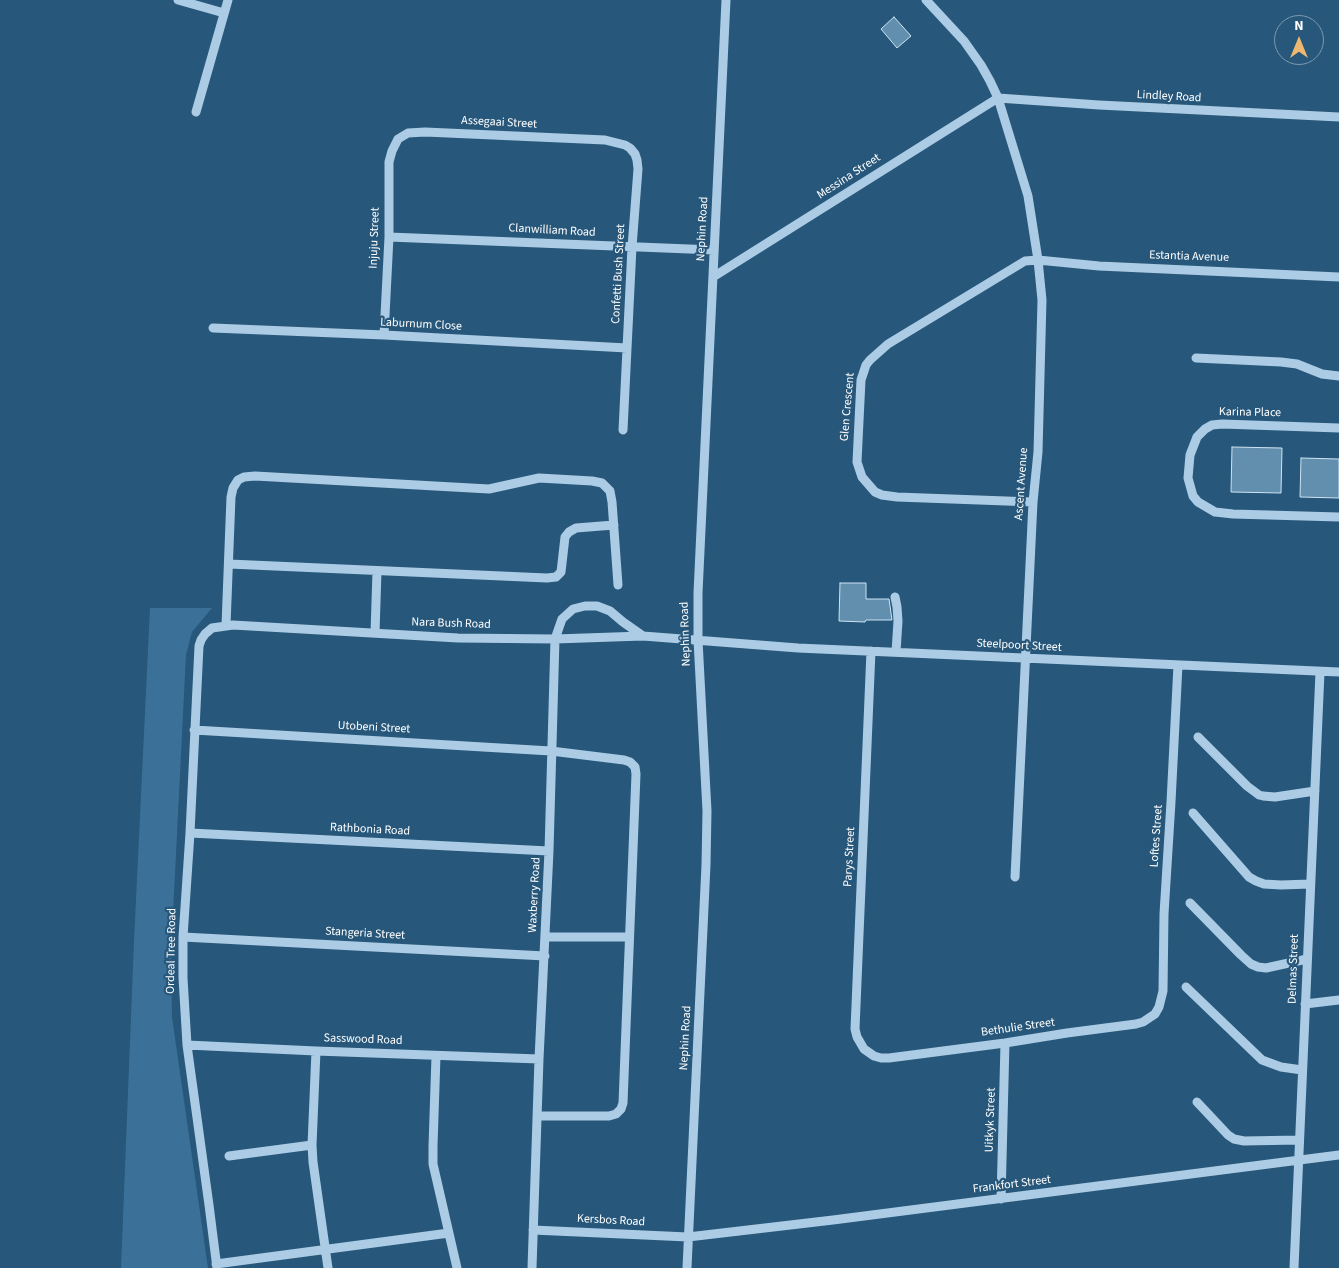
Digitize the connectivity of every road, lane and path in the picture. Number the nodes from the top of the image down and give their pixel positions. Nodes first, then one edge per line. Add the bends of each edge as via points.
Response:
1 (178, 0) edge
2 (228, 0) edge
3 (726, 0) edge
4 (926, 0) edge
5 (224, 13) junction
6 (998, 98) junction
7 (196, 112) dead end
8 (1339, 117) edge
9 (605, 140) joint
10 (396, 143) joint
11 (389, 237) junction
12 (632, 247) junction
13 (714, 250) junction
14 (1038, 260) junction
15 (713, 276) junction
16 (1339, 277) edge
17 (213, 328) dead end
18 (384, 335) junction
19 (628, 348) junction
20 (1196, 358) dead end
21 (1339, 376) edge
22 (1339, 428) edge
23 (623, 430) dead end
24 (1033, 502) junction
25 (1339, 517) edge
26 (614, 525) junction
27 (228, 564) junction
28 (377, 571) junction
29 (618, 585) dead end
30 (895, 597) dead end
31 (226, 626) junction
32 (375, 633) junction
33 (205, 634) joint
34 (643, 636) junction
35 (555, 639) junction
36 (698, 640) junction
37 (871, 651) junction
38 (896, 652) junction
39 (1025, 658) junction
40 (1178, 665) junction
41 (1320, 672) junction
42 (1339, 672) edge
43 (194, 730) junction
44 (1198, 736) dead end
45 (552, 751) junction
46 (1315, 791) junction
47 (1193, 813) dead end
48 (190, 833) junction
49 (550, 851) junction
50 (1015, 877) dead end
51 (1310, 884) junction
52 (1190, 902) dead end
53 (183, 937) junction
54 (630, 937) junction
55 (545, 938) junction
56 (544, 956) junction
57 (1307, 959) junction
58 (1186, 987) dead end
59 (1339, 1000) edge
60 (1305, 1004) junction
61 (1159, 1007) joint
62 (1006, 1043) junction
63 (187, 1045) junction
64 (316, 1051) junction
65 (436, 1056) junction
66 (874, 1056) joint
67 (539, 1059) junction
68 (1302, 1070) junction
69 (1197, 1102) dead end
70 (537, 1116) junction
71 (1300, 1140) junction
72 (312, 1144) junction
73 (1339, 1155) edge
74 (229, 1156) dead end
75 (1299, 1160) junction
76 (1001, 1198) junction
77 (533, 1230) junction
78 (450, 1233) junction
79 (688, 1237) junction
80 (326, 1249) junction
81 (216, 1266) edge
82 (328, 1268) edge
83 (457, 1268) edge
84 (532, 1268) edge
85 (687, 1268) edge
86 (1294, 1268) edge

1 - 5 street
2 - 5 street
3 - 13 street, Nephin Road
4 - 6 street, Ascent Avenue via 976,57
5 - 7 street
6 - 8 street, Lindley Road
6 - 14 street, Ascent Avenue via 1028,196
6 - 15 street, Messina Street
9 - 10 street, Assegaai Street via 414,132 403,135
9 - 12 street, Confetti Bush Street via 630,148 637,160
10 - 11 street, Injuju Street via 389,162
11 - 12 street, Clanwilliam Road
11 - 18 street, Injuju Street
12 - 13 street, Clanwilliam Road
12 - 19 street, Confetti Bush Street
13 - 15 street, Nephin Road
14 - 16 street, Estantia Avenue via 1099,266
14 - 24 street, Ascent Avenue via 1042,354
14 - 24 street, Glen Crescent via 1018,265 888,344 870,360 861,380 857,462 866,483 882,495
15 - 36 street, Nephin Road
17 - 18 street, Laburnum Close
18 - 19 street, Laburnum Close
19 - 23 street, Confetti Bush Street
20 - 21 street via 1297,364 1322,374
22 - 25 street, Karina Place via 1212,425 1195,442 1188,478 1193,496 1214,512
24 - 39 street, Ascent Avenue
26 - 27 street via 610,491 602,483 592,480 539,478 490,489 244,477 233,488
26 - 28 street via 576,528 569,532 565,537 561,572 556,577
26 - 29 street
27 - 28 street
27 - 31 street
28 - 32 street
30 - 38 street via 898,621
31 - 32 street, Nara Bush Road
31 - 33 street, Nara Bush Road via 212,628
32 - 35 street, Nara Bush Road
33 - 43 street, Ordeal Tree Road via 199,646
34 - 35 street, Nara Bush Road
34 - 35 street, Waxberry Road via 610,610 585,606 573,609 562,619
34 - 36 street, Nara Bush Road
35 - 45 street, Waxberry Road
36 - 37 street, Steelpoort Street
36 - 79 street, Nephin Road via 707,829
37 - 38 street, Steelpoort Street
37 - 66 street, Parys Street via 855,1029 859,1043
38 - 39 street, Steelpoort Street
39 - 40 street, Steelpoort Street
39 - 50 street, Ascent Avenue
40 - 41 street, Steelpoort Street
40 - 61 street, Loftes Street via 1164,914 1163,991
41 - 42 street, Steelpoort Street
41 - 46 street, Delmas Street
43 - 45 street, Utobeni Street
43 - 48 street, Ordeal Tree Road
44 - 46 street via 1259,794 1275,796
45 - 49 street, Waxberry Road
45 - 54 street, Utobeni Street via 624,760 635,767
46 - 51 street, Delmas Street
47 - 51 street via 1249,877 1264,884
48 - 49 street, Rathbonia Road
48 - 53 street, Ordeal Tree Road
49 - 55 street, Waxberry Road
51 - 57 street, Delmas Street
52 - 57 street via 1251,964 1266,968
53 - 56 street, Stangeria Street
53 - 63 street, Ordeal Tree Road
54 - 55 street
54 - 70 street via 623,1103 620,1109 609,1116
55 - 56 street, Waxberry Road
56 - 67 street, Waxberry Road
57 - 60 street, Delmas Street
58 - 68 street via 1262,1060
59 - 60 street
60 - 68 street, Delmas Street
61 - 62 street, Bethulie Street via 1149,1018 1136,1024
62 - 66 street, Bethulie Street via 889,1058
62 - 76 street, Uitkyk Street
63 - 64 street, Sasswood Road
63 - 81 street, Ordeal Tree Road
64 - 65 street, Sasswood Road
64 - 72 street
65 - 67 street, Sasswood Road
65 - 78 street via 433,1164
67 - 70 street, Waxberry Road
68 - 71 street, Delmas Street
69 - 71 street via 1234,1139
70 - 77 street, Waxberry Road
71 - 75 street, Delmas Street
72 - 74 street
72 - 80 street
73 - 75 street, Frankfort Street
75 - 76 street, Frankfort Street
75 - 86 street, Delmas Street
76 - 79 street, Frankfort Street
77 - 79 street, Kersbos Road
77 - 84 street, Waxberry Road
78 - 80 street
78 - 83 street
79 - 85 street, Nephin Road
80 - 81 street
80 - 82 street

